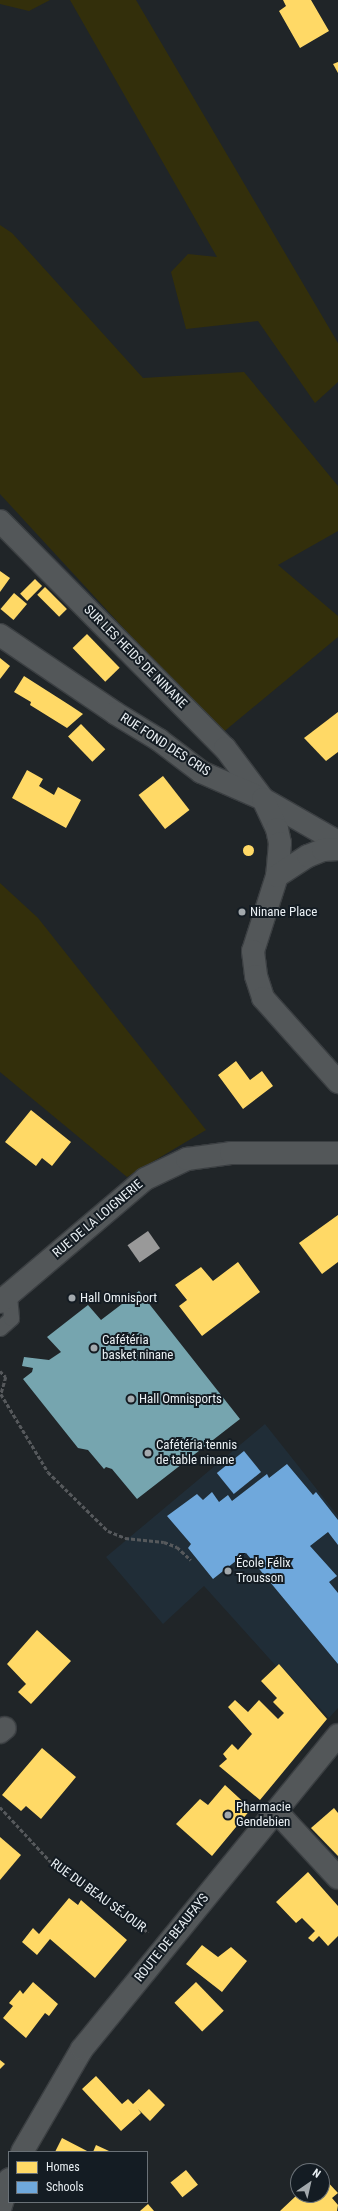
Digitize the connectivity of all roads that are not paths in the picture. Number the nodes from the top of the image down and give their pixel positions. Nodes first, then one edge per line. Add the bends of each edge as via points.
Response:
1 (0, 521) edge
2 (0, 635) edge
3 (263, 799) junction
4 (338, 842) edge
5 (338, 849) edge
6 (278, 876) junction
7 (338, 1082) edge
8 (338, 1153) edge
9 (5, 1297) edge
10 (0, 1328) edge
11 (337, 1737) edge
12 (276, 1811) junction
13 (338, 1878) edge
14 (23, 2151) edge
15 (8, 2182) edge
16 (0, 2209) edge

1 - 3 street, SUR LES HEIDS DE NINANE via 225,748
2 - 3 street, RUE FOND DES CRIS via 159,740 201,772
3 - 4 street, RUE FOND DES CRIS
3 - 6 street via 277,829 280,843
5 - 6 street via 323,850 308,856
6 - 7 street via 253,951 256,976 263,998
8 - 9 street, RUE DE LA LOIGNERIE via 231,1153 188,1160 145,1179
9 - 10 lane, RUE DE LA LOIGNERIE via 11,1318
11 - 12 street, ROUTE DE BEAUFAYS
12 - 13 street
12 - 14 street, ROUTE DE BEAUFAYS via 82,2049
15 - 16 street

